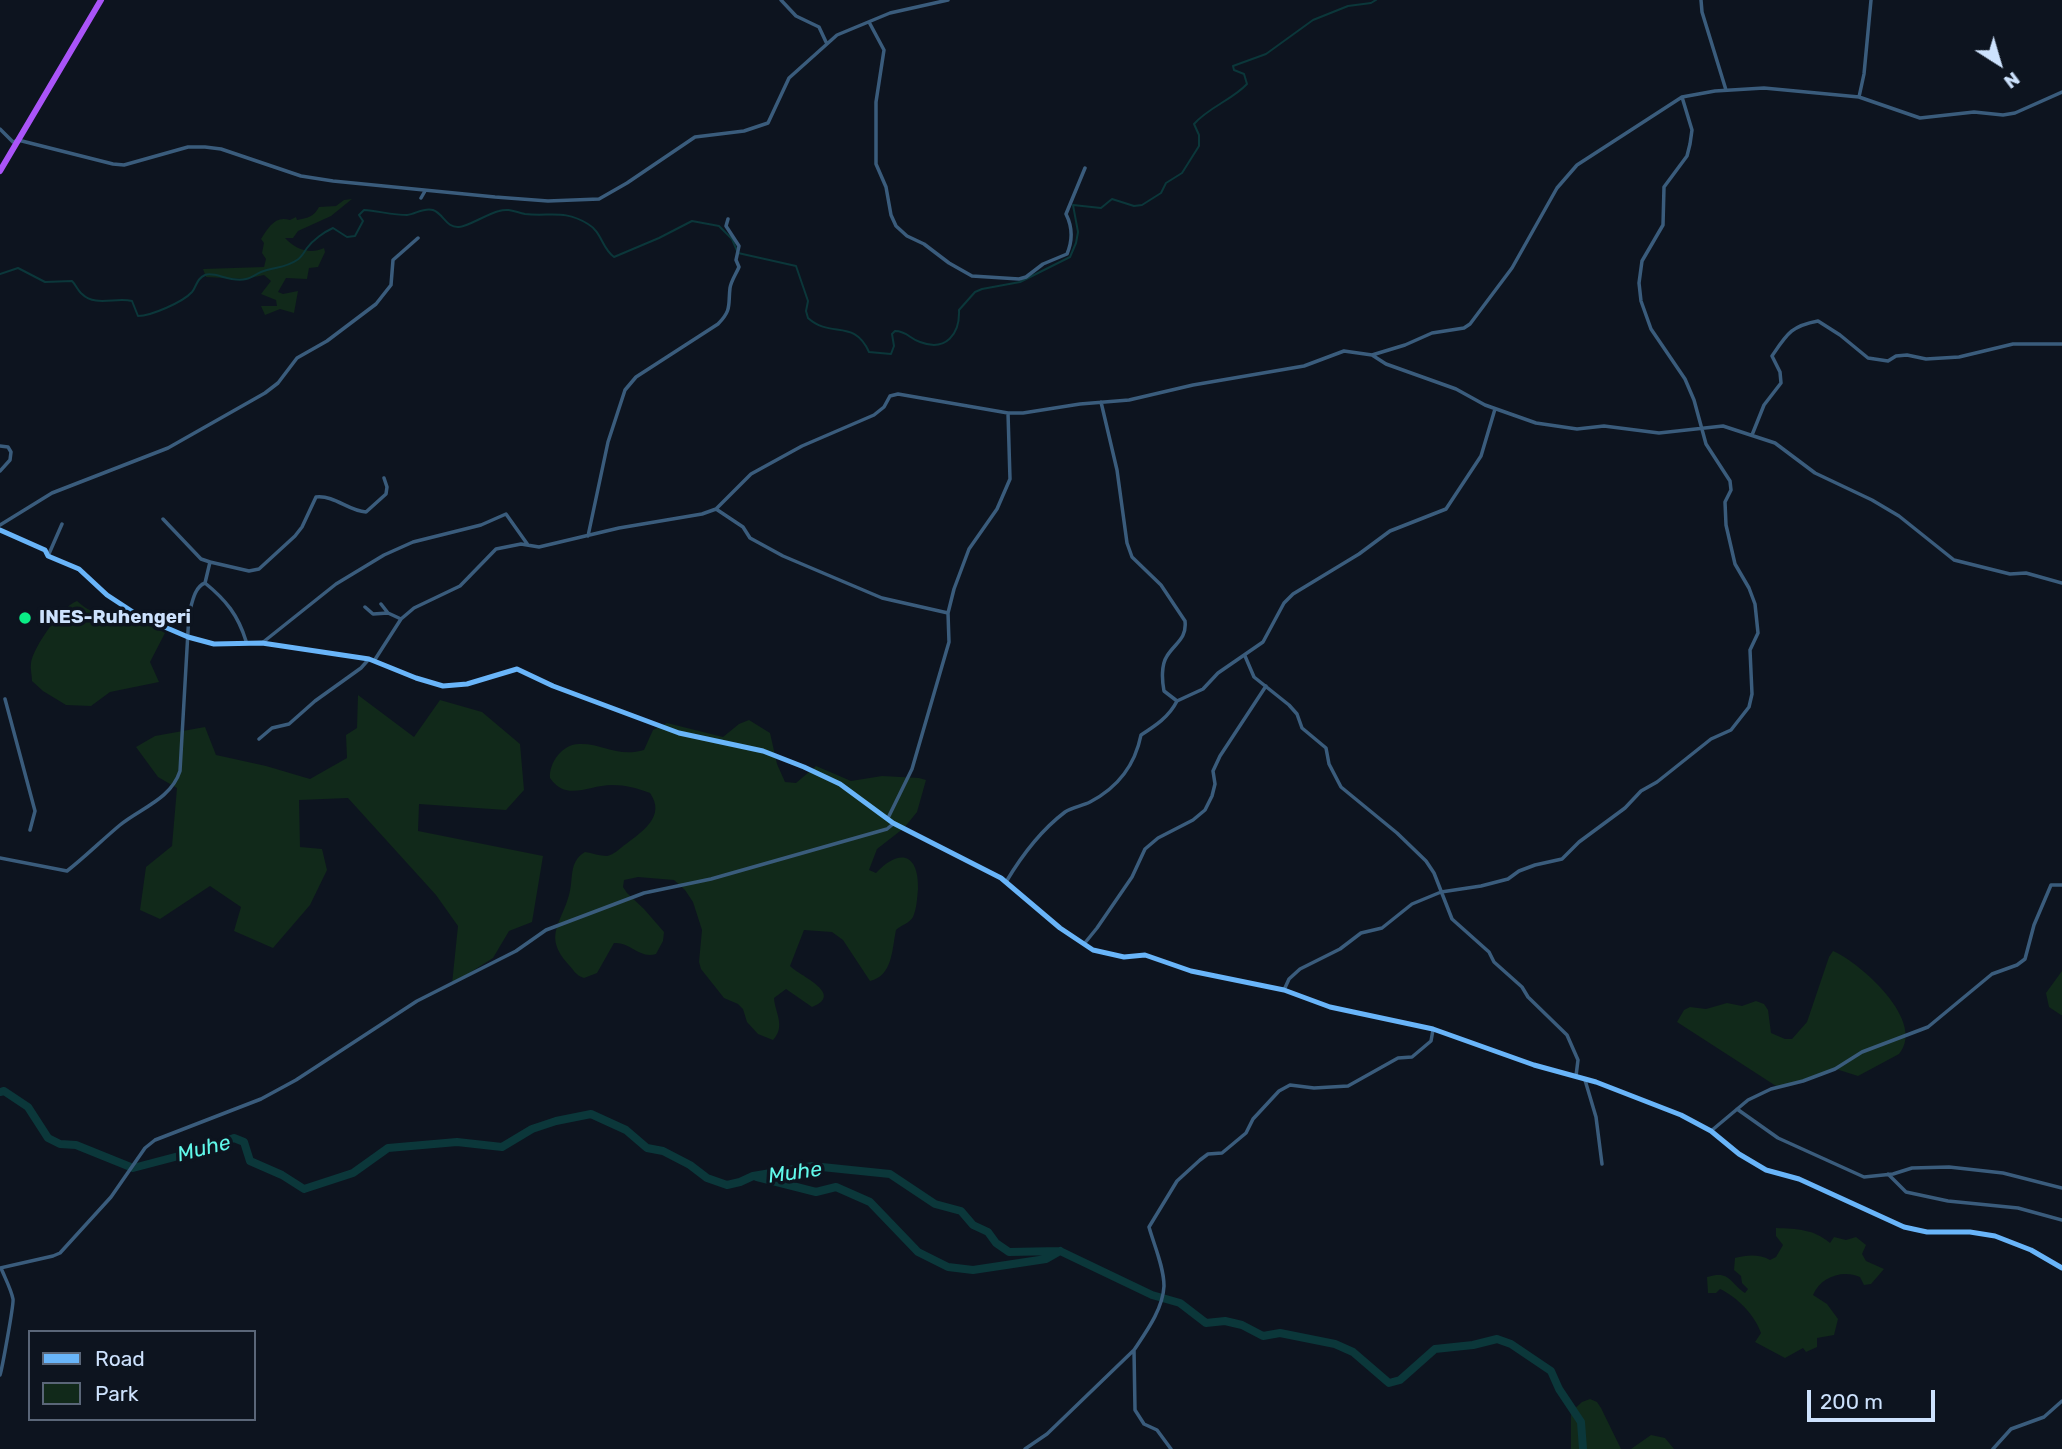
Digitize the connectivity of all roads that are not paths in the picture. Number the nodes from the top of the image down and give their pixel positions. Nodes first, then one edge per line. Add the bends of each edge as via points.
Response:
1 (102, 0) edge
2 (782, 0) edge
3 (948, 0) edge
4 (1701, 0) edge
5 (1871, 0) edge
6 (869, 22) junction
7 (827, 43) junction
8 (1726, 90) junction
9 (2062, 92) edge
10 (1682, 97) junction
11 (1859, 97) junction
12 (0, 129) edge
13 (18, 140) junction
14 (1085, 168) dead end
15 (0, 171) edge
16 (425, 191) junction
17 (421, 198) dead end
18 (728, 219) dead end
19 (418, 237) dead end
20 (2062, 344) edge
21 (1372, 355) junction
22 (1101, 402) junction
23 (1495, 409) junction
24 (1008, 413) junction
25 (1702, 427) junction
26 (1752, 436) junction
27 (0, 446) edge
28 (0, 471) edge
29 (384, 478) dead end
30 (716, 509) junction
31 (163, 519) dead end
32 (62, 524) dead end
33 (0, 527) edge
34 (588, 536) junction
35 (528, 545) junction
36 (48, 556) junction
37 (210, 562) junction
38 (205, 583) junction
39 (2062, 583) edge
40 (381, 604) dead end
41 (365, 607) dead end
42 (388, 613) junction
43 (948, 613) junction
44 (401, 619) junction
45 (188, 637) junction
46 (246, 641) junction
47 (262, 643) junction
48 (1245, 656) junction
49 (371, 660) junction
50 (1266, 686) junction
51 (5, 699) dead end
52 (1177, 701) junction
53 (259, 739) dead end
54 (887, 819) junction
55 (894, 823) junction
56 (30, 830) dead end
57 (0, 858) edge
58 (1006, 882) junction
59 (2062, 885) edge
60 (1441, 892) junction
61 (1084, 944) junction
62 (1284, 990) junction
63 (1433, 1029) junction
64 (1576, 1076) junction
65 (1585, 1080) junction
66 (1737, 1109) junction
67 (1711, 1131) junction
68 (1602, 1164) dead end
69 (1888, 1174) junction
70 (2062, 1188) edge
71 (2062, 1220) edge
72 (1, 1268) edge
73 (2062, 1268) edge
74 (1134, 1350) junction
75 (0, 1374) edge
76 (2062, 1401) edge
77 (1025, 1449) edge
78 (1171, 1449) edge
79 (1993, 1449) edge

1 - 13 highway
2 - 7 street via 796,16 819,27
3 - 6 street
4 - 8 street
5 - 11 street
6 - 7 street
6 - 14 street via 884,50 876,102 877,169 891,215 907,236 972,276 1026,277 1042,264 1067,254 1072,230 1066,214
7 - 16 street via 789,78 768,123 695,137 602,198 548,201
8 - 10 street
8 - 11 street
9 - 11 street via 2015,113 1920,118
10 - 21 street via 1577,165 1557,188 1512,268 1470,324
10 - 25 street via 1692,130 1690,144 1687,156 1664,187 1663,225 1642,261 1639,283 1646,320 1685,379
12 - 13 street via 13,142
13 - 15 highway
13 - 16 street via 124,165 188,148 221,149 301,176
16 - 17 street
18 - 34 street via 726,226 739,246 739,267 730,288 728,312 718,324 636,377 625,390 608,442
19 - 33 street via 393,260 391,285 376,304 297,358 265,393 168,448 52,493
20 - 26 street via 2013,344 1959,357 1907,355 1888,360 1868,358 1818,321 1798,325 1772,356 1782,383 1764,405
21 - 22 street via 1344,351 1304,366
21 - 23 street
22 - 24 street
22 - 52 street via 1132,557 1161,585 1185,621 1184,636 1164,666 1164,691
23 - 25 street via 1536,423 1577,429 1604,426 1659,433
23 - 48 street via 1481,456 1446,509 1391,531 1293,594 1263,642
24 - 30 street via 890,396 874,415 751,474
24 - 43 street via 1010,479 997,509 969,549
25 - 26 street via 1723,426
25 - 60 street via 1706,444 1730,481 1726,525 1735,564 1755,604 1758,633 1749,650 1749,707 1731,730 1711,739 1642,790 1562,859 1535,864 1508,879
26 - 39 street via 1774,443 1815,473 1881,505 1954,559
27 - 28 street via 11,452
29 - 37 street via 386,494 366,512 330,498 316,498 295,536 259,569
30 - 34 street
30 - 43 street via 743,527 750,538 783,556 882,598
31 - 37 street via 201,559
32 - 36 street
33 - 36 main road via 45,550
34 - 35 street via 539,547
35 - 44 street via 496,549 460,586
35 - 47 street via 506,514 413,542 336,584
36 - 45 main road via 79,569 139,616
37 - 38 street
38 - 45 street via 196,592 189,614
38 - 46 street via 226,601
40 - 42 street
41 - 42 street via 373,614
42 - 44 street
43 - 54 street via 948,642 912,769
44 - 49 street
45 - 46 main road via 214,644
45 - 57 street via 180,771 171,787 67,872
46 - 47 main road
47 - 49 main road
48 - 50 street via 1254,677
48 - 52 street via 1218,673 1203,690
49 - 53 street via 289,724 272,728
49 - 54 main road via 443,686 516,669 679,733 763,751 804,767 840,784
50 - 60 street via 1297,714 1301,728 1326,748 1341,787 1426,861
50 - 61 street via 1220,756 1205,810 1145,849 1132,877
51 - 56 street via 35,811
52 - 58 street via 1141,735 1138,751 1117,783 1064,813 1021,857
54 - 55 main road
55 - 58 main road
55 - 72 street via 887,829 711,879 644,893 546,930 516,951 417,1002 261,1099 155,1140 60,1253
58 - 61 main road
59 - 66 street via 2052,886 2025,959 1992,974 1928,1027 1862,1052 1835,1069 1771,1089
60 - 62 street via 1300,969
60 - 64 street via 1452,919 1567,1035 1578,1060
61 - 62 main road via 1106,955 1145,955 1191,971
62 - 63 main road via 1330,1007
63 - 64 main road
63 - 74 street via 1431,1041 1412,1057 1398,1058 1348,1086 1290,1085 1279,1091 1246,1133 1222,1153 1208,1154 1177,1181 1149,1227 1164,1283 1163,1297
64 - 65 main road
65 - 67 main road via 1650,1102
65 - 68 street
66 - 67 street
66 - 69 street via 1778,1138 1864,1177
67 - 73 main road via 1766,1170 1799,1179 1904,1227 1995,1236
69 - 70 street via 1949,1167 2003,1172
69 - 71 street via 1906,1192 2018,1208
72 - 75 street via 14,1301
74 - 77 street via 1047,1434
74 - 78 street via 1135,1410
76 - 79 street via 2045,1417 2011,1429

